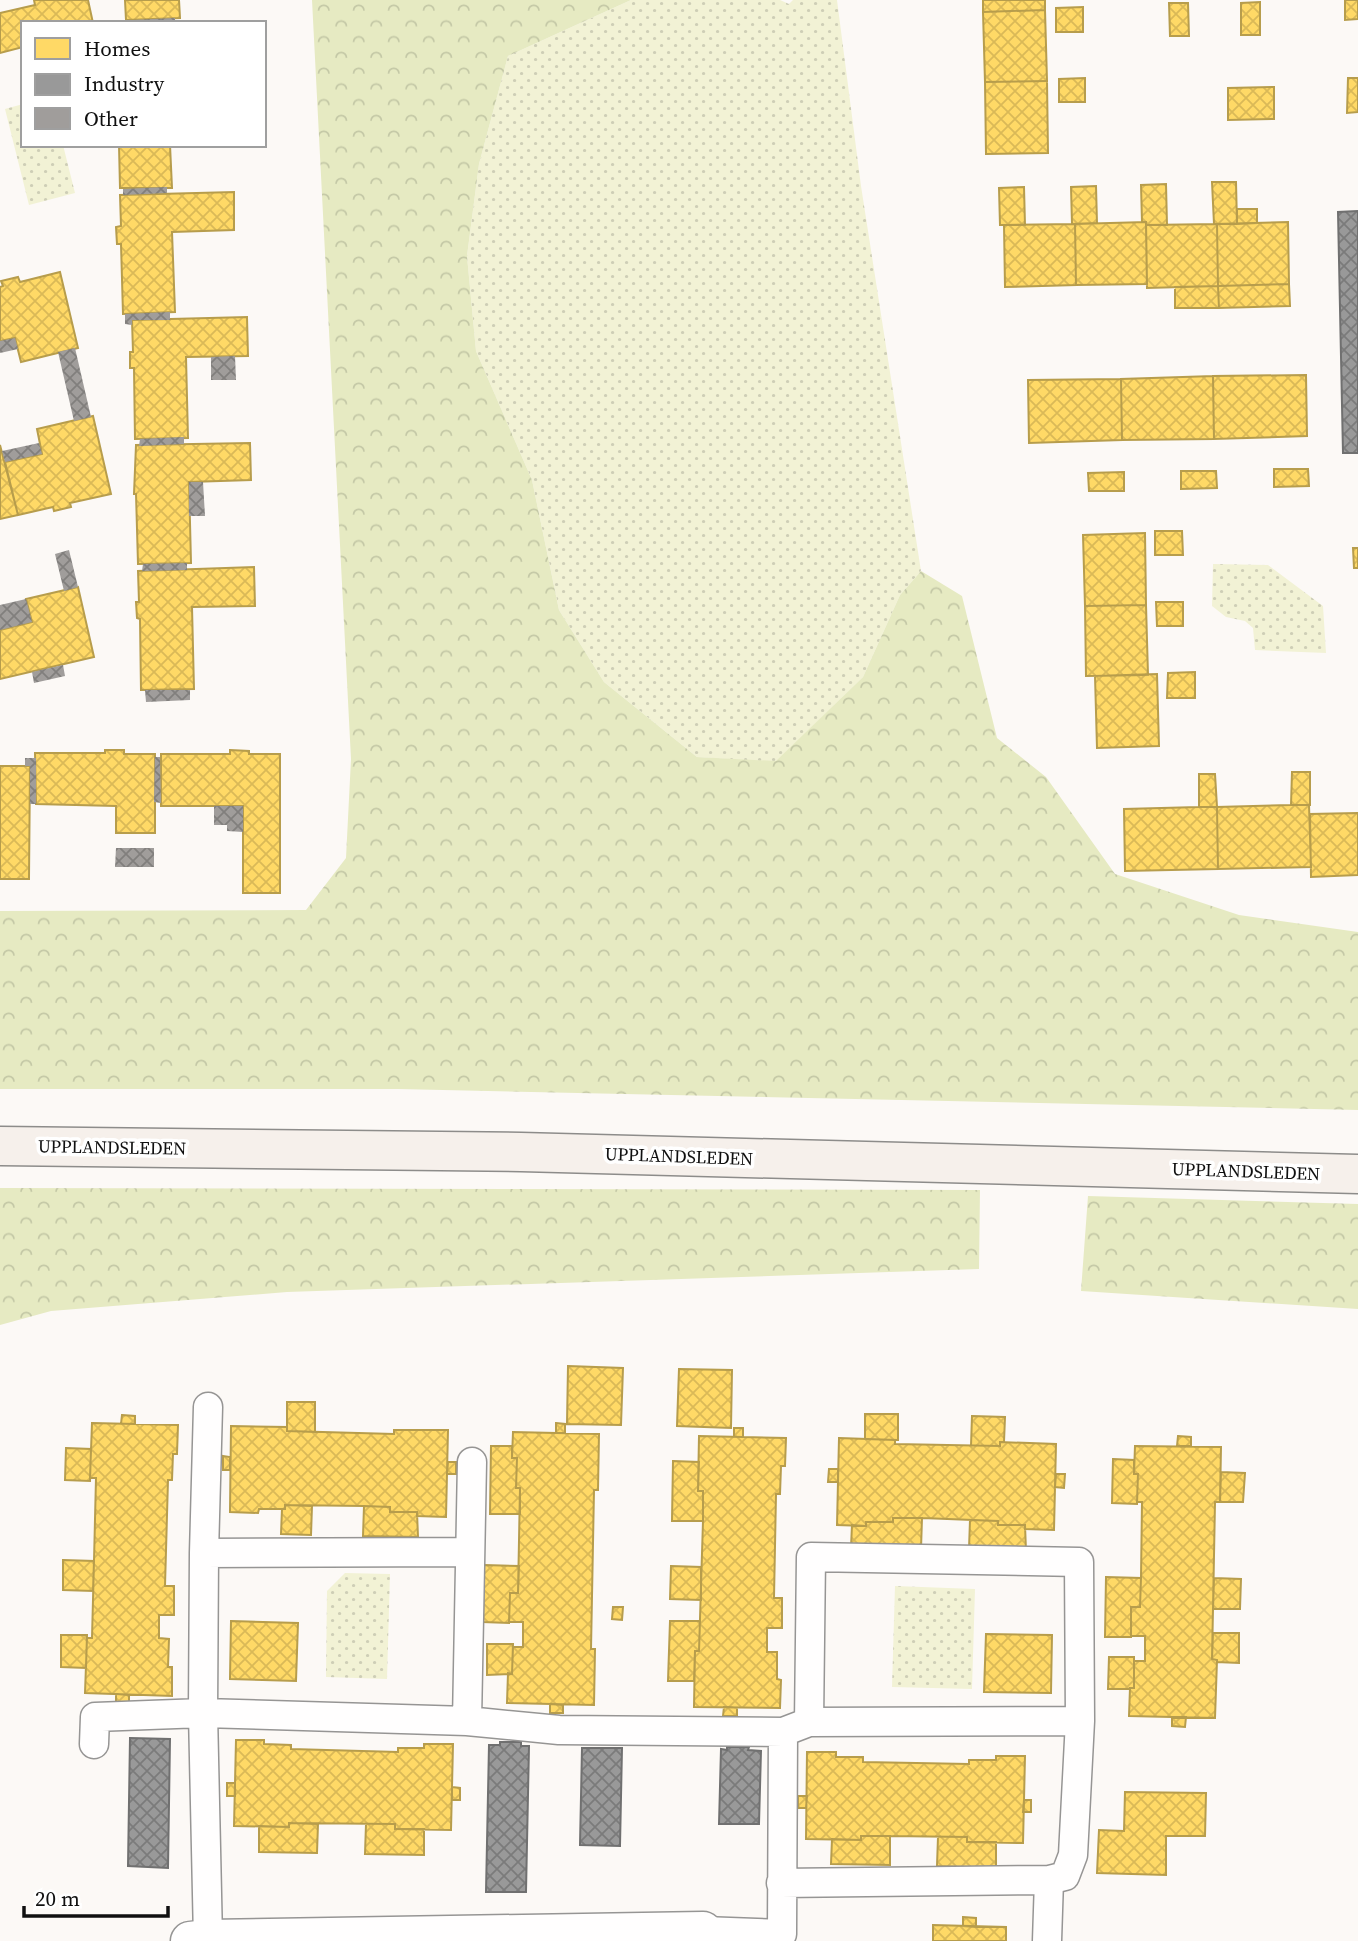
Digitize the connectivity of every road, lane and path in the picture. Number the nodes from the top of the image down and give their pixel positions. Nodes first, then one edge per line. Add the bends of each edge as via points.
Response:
1 (0, 1146) edge
2 (1358, 1174) edge
3 (208, 1407) dead end
4 (472, 1462) dead end
5 (470, 1552) junction
6 (204, 1553) junction
7 (203, 1713) junction
8 (467, 1721) junction
9 (1080, 1721) junction
10 (796, 1727) junction
11 (94, 1744) dead end
12 (1049, 1880) junction
13 (781, 1883) junction
14 (703, 1931) joint
15 (199, 1940) edge
16 (1047, 1941) edge

1 - 2 street, UPPLANDSLEDEN via 521,1152
3 - 6 lane
4 - 5 lane
5 - 6 lane
5 - 8 lane
6 - 7 lane
7 - 8 lane
7 - 11 lane via 95,1717
7 - 15 lane
8 - 10 lane via 559,1730
9 - 10 lane
9 - 10 lane via 1079,1562 811,1557
9 - 12 lane via 1073,1855 1065,1875
10 - 13 lane
12 - 13 lane
12 - 16 lane
13 - 14 lane via 782,1934
14 - 15 street

